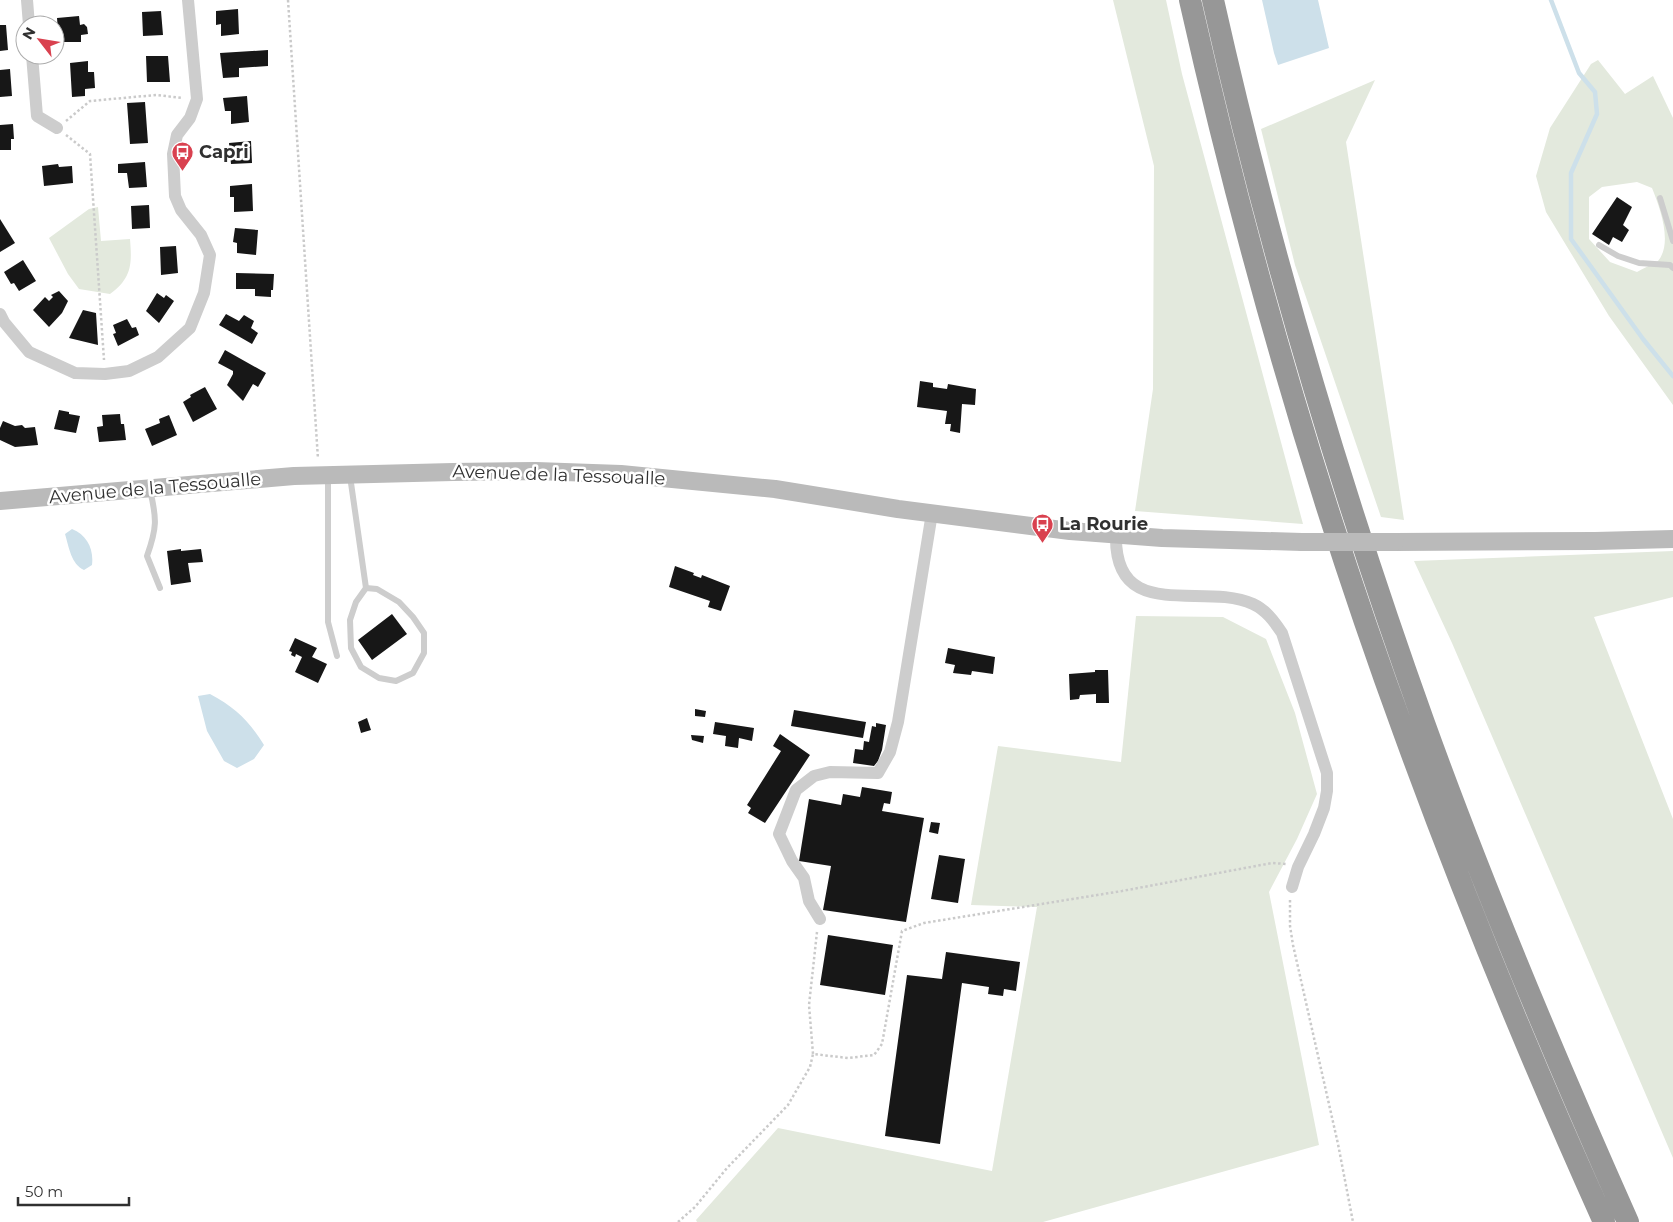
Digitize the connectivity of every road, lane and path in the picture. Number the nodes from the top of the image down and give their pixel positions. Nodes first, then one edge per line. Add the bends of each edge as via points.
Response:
1 (27, 0) edge
2 (188, 0) edge
3 (288, 0) edge
4 (1190, 0) edge
5 (1212, 0) edge
6 (28, 15) edge
7 (33, 65) edge
8 (196, 99) junction
9 (57, 128) junction
10 (1660, 198) dead end
11 (1673, 241) edge
12 (1599, 245) dead end
13 (1673, 268) edge
14 (1, 320) edge
15 (105, 374) junction
16 (350, 474) junction
17 (323, 475) junction
18 (150, 489) junction
19 (0, 502) edge
20 (932, 513) junction
21 (1116, 535) junction
22 (1673, 539) edge
23 (160, 588) dead end
24 (366, 588) junction
25 (337, 656) dead end
26 (1298, 867) junction
27 (1292, 887) joint
28 (820, 919) joint
29 (813, 1054) junction
30 (678, 1222) edge
31 (1353, 1222) edge
32 (1604, 1222) edge
33 (1628, 1222) edge

1 - 6 street
2 - 8 street
3 - 17 path
4 - 32 highway via 1262,290 1317,476 1368,631 1487,949
5 - 33 highway via 1284,285 1386,616 1508,942
7 - 9 street via 37,116
8 - 9 path via 156,95 90,101
8 - 15 street via 190,118 177,135 173,154 176,196 181,210 201,235 210,255 204,293 190,328 158,358 129,371
9 - 15 path via 90,154
10 - 11 lane
12 - 13 lane via 1639,263 1670,265
14 - 15 street via 29,352 75,373
16 - 17 main road, Avenue de la Tessoualle
16 - 20 main road, Avenue de la Tessoualle via 536,471 621,474 775,489
16 - 24 lane
17 - 18 main road, Avenue de la Tessoualle
17 - 25 lane via 328,622
18 - 19 main road, Avenue de la Tessoualle
18 - 23 lane via 156,516 147,556
20 - 21 main road, Avenue de la Tessoualle
20 - 28 street via 898,722 890,752 878,773 830,772 814,776 796,790 779,834 804,878 809,902
21 - 22 main road, Avenue de la Tessoualle, bridge via 1302,542
21 - 26 street via 1121,567 1136,586 1163,595 1236,599 1252,604 1269,616 1282,633 1327,772 1324,808
24 - 24 lane via 356,602 350,620 351,648 361,667 379,678 396,682 413,673 424,653 424,633 399,602
26 - 27 street
26 - 29 path via 1272,863 924,923 902,931 882,1044 874,1056 848,1058
27 - 31 path via 1289,906 1293,945
28 - 29 path via 809,1005
29 - 30 path via 810,1067 788,1105

